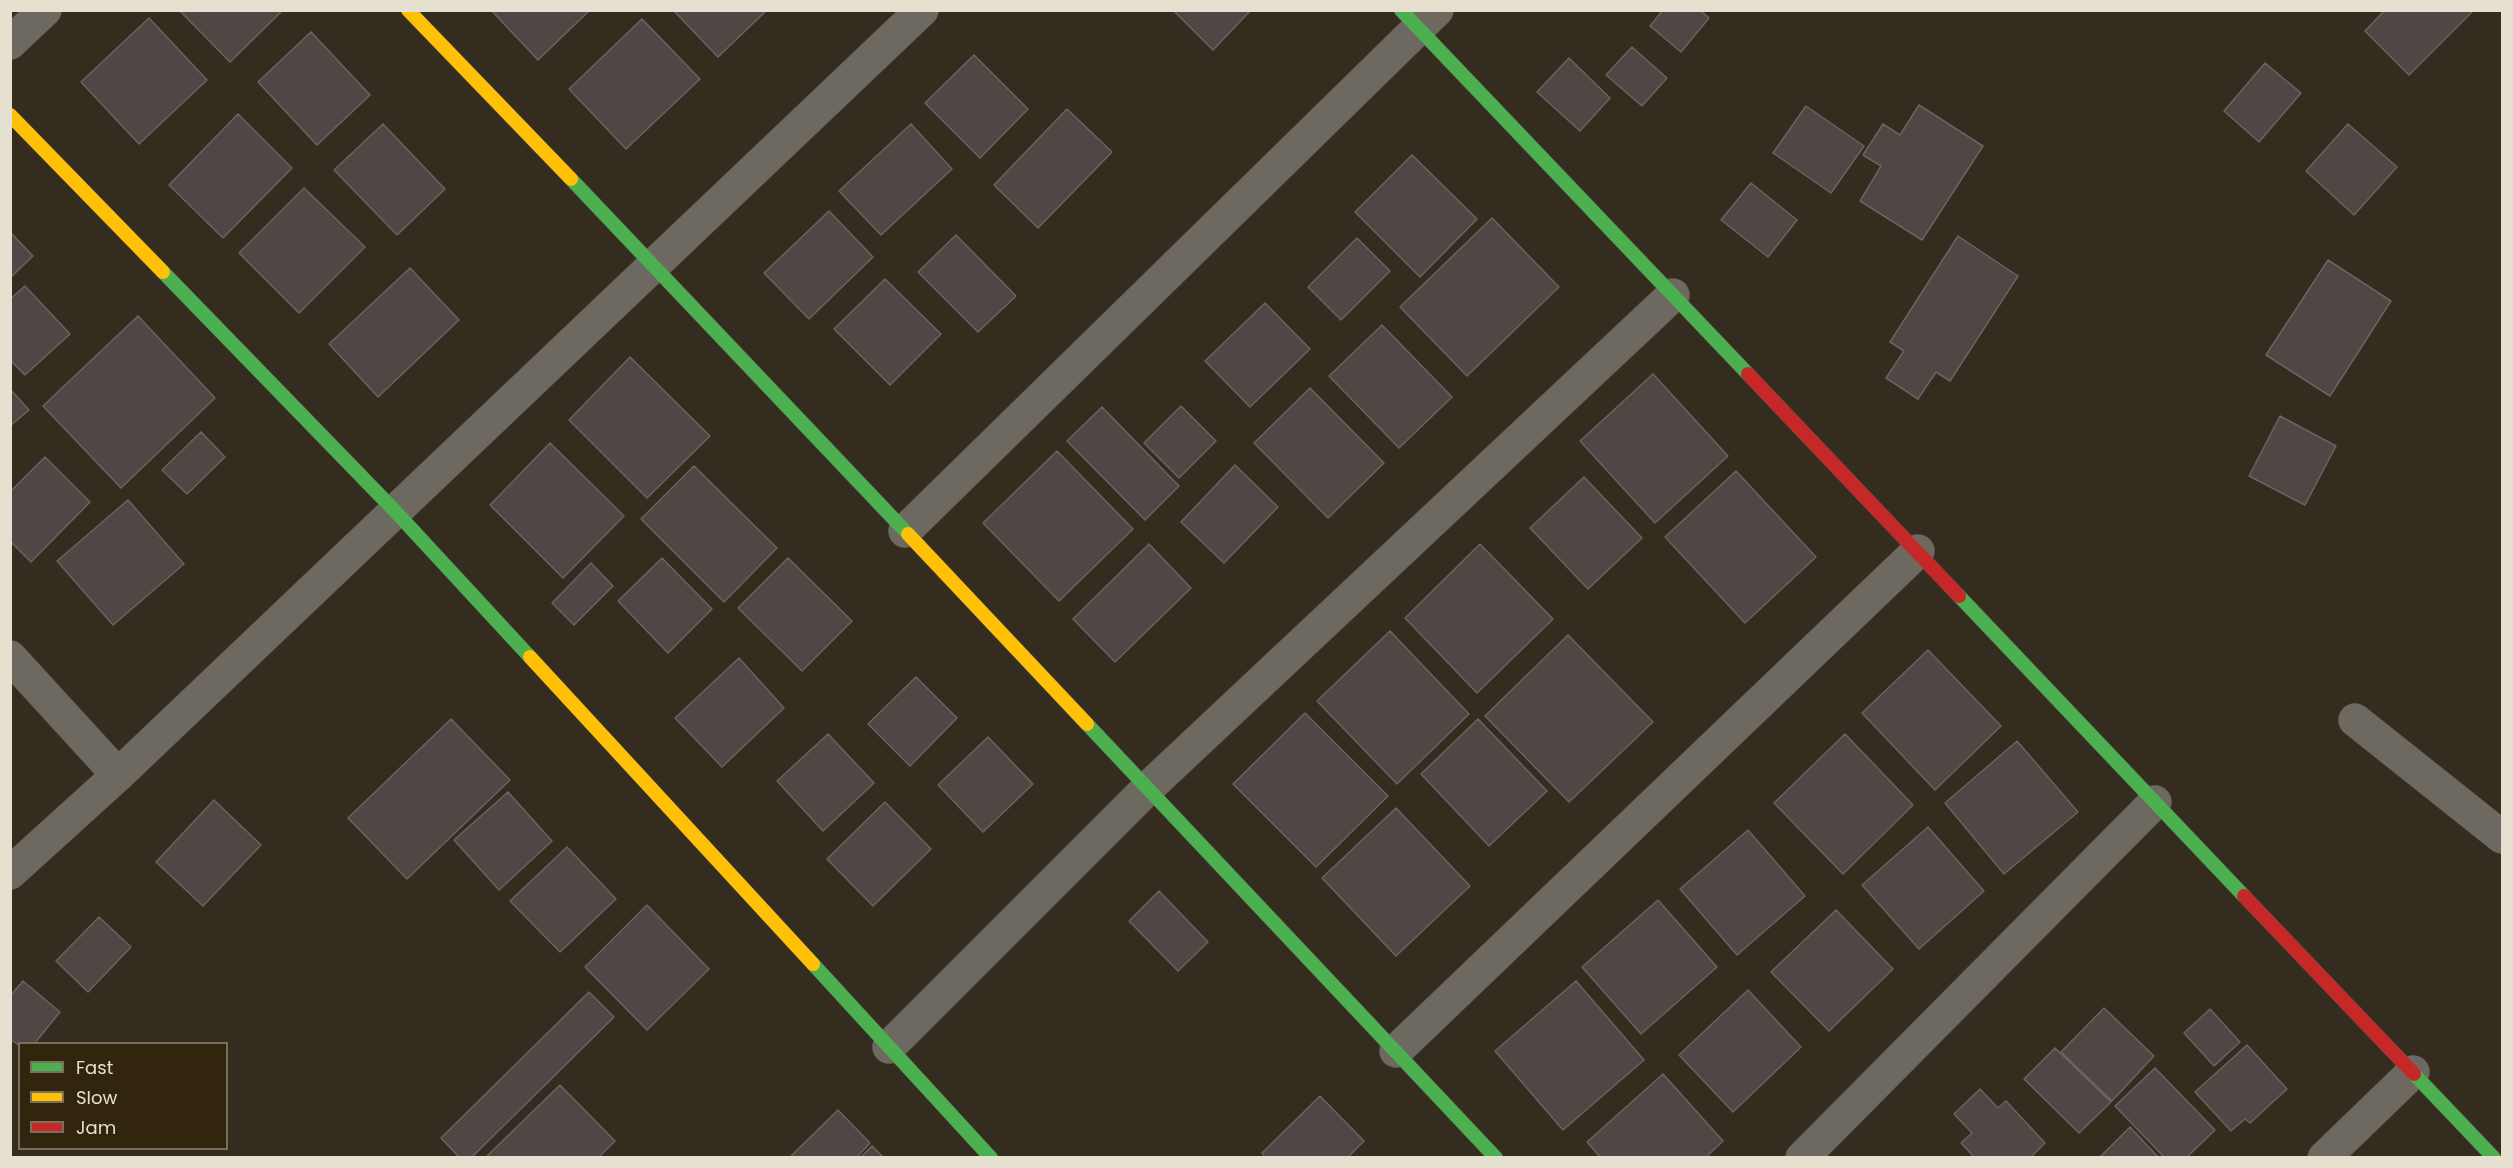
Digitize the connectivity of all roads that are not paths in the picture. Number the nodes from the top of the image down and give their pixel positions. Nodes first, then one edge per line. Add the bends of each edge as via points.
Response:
1 (45, 10) edge
2 (408, 10) edge
3 (911, 14) edge
4 (1419, 16) edge
5 (10, 43) edge
6 (10, 115) edge
7 (654, 265) junction
8 (1673, 295) junction
9 (395, 511) junction
10 (905, 531) junction
11 (1918, 551) junction
12 (10, 657) edge
13 (2355, 720) dead end
14 (118, 775) junction
15 (1148, 788) junction
16 (2155, 802) junction
17 (2502, 837) edge
18 (10, 873) edge
19 (889, 1047) junction
20 (1396, 1051) junction
21 (2413, 1072) junction
22 (991, 1158) edge
23 (1496, 1158) edge
24 (1802, 1158) edge
25 (2324, 1158) edge
26 (2494, 1158) edge

1 - 5 street
2 - 7 street
3 - 7 street
4 - 8 street
4 - 10 street
6 - 9 street
7 - 9 street
7 - 10 street
8 - 11 street
8 - 15 street
9 - 14 street
9 - 19 street
10 - 15 street
11 - 16 street
11 - 20 street
12 - 14 street
13 - 17 street
14 - 18 street
15 - 19 street
15 - 20 street
16 - 21 street
16 - 24 street
19 - 22 street
20 - 23 street
21 - 25 street
21 - 26 street

